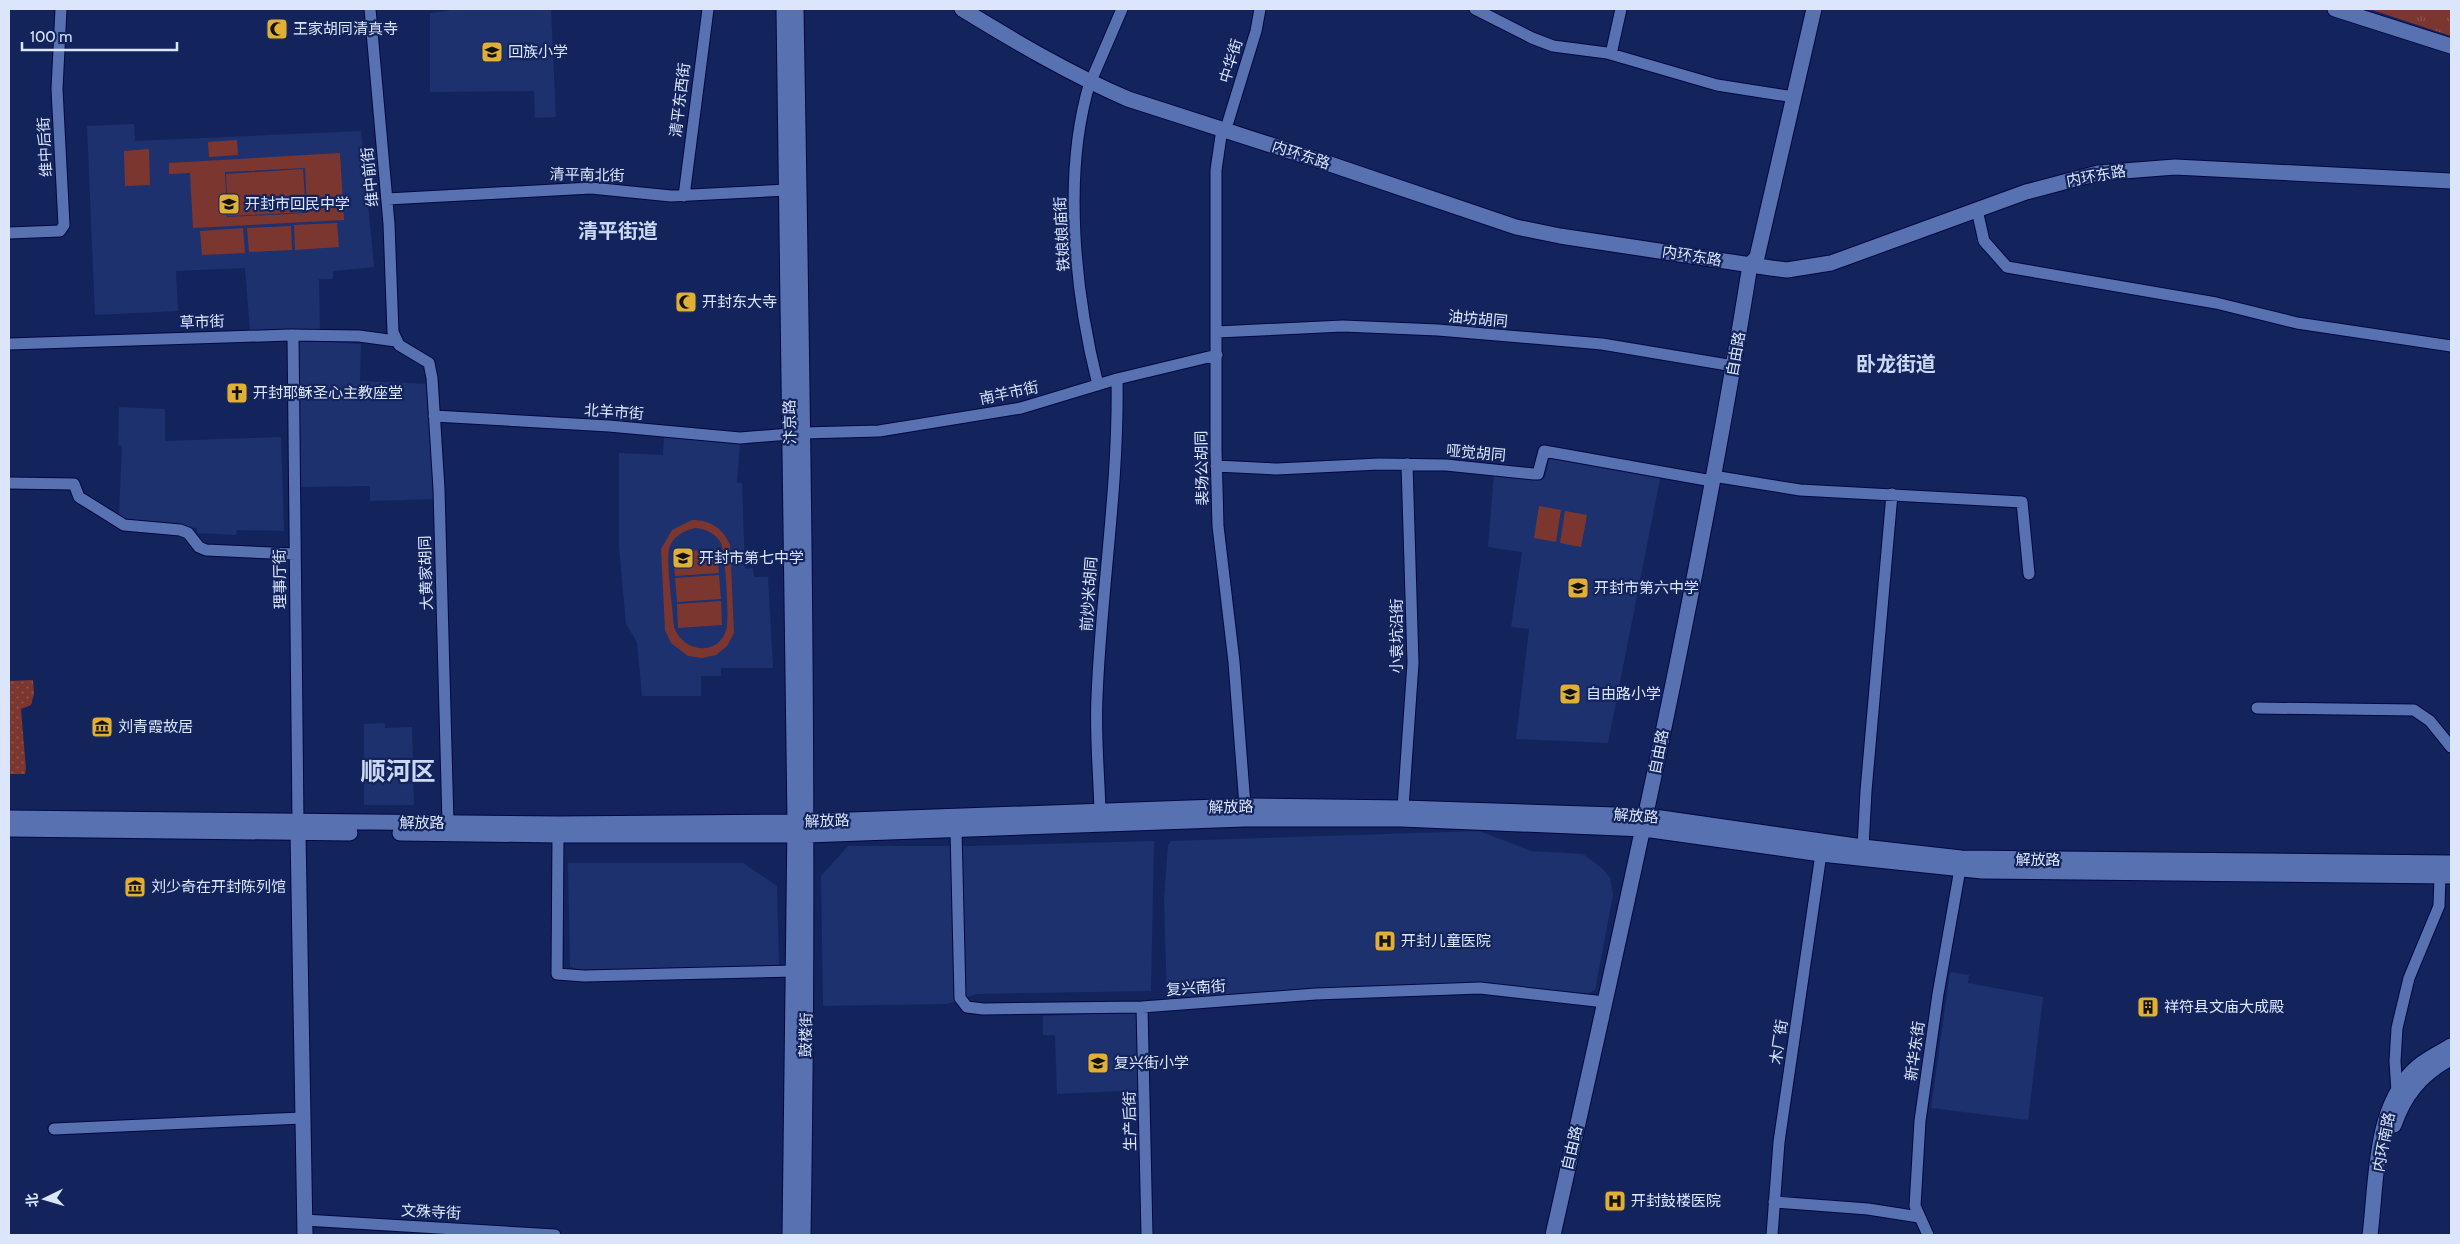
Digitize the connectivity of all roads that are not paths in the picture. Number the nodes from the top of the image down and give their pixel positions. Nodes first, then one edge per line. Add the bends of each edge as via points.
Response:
1 (61, 9) edge
2 (370, 9) edge
3 (708, 9) edge
4 (784, 9) edge
5 (796, 9) edge
6 (962, 9) edge
7 (979, 9) edge
8 (1122, 9) edge
9 (1260, 9) edge
10 (1475, 9) edge
11 (1621, 9) edge
12 (1805, 9) edge
13 (1814, 9) edge
14 (2335, 9) edge
15 (2451, 46) edge
16 (1611, 54) junction
17 (1092, 78) junction
18 (1789, 96) junction
19 (1225, 125) junction
20 (2451, 172) edge
21 (2451, 181) edge
22 (787, 190) junction
23 (684, 196) junction
24 (387, 199) junction
25 (1977, 210) junction
26 (9, 233) edge
27 (1752, 259) junction
28 (1217, 332) junction
29 (293, 335) junction
30 (396, 341) junction
31 (9, 344) edge
32 (2451, 346) edge
33 (1217, 355) junction
34 (1734, 366) junction
35 (1117, 380) junction
36 (1098, 386) junction
37 (434, 416) junction
38 (796, 434) junction
39 (1408, 464) junction
40 (1216, 466) junction
41 (1712, 478) junction
42 (9, 482) edge
43 (1892, 494) junction
44 (295, 554) junction
45 (2029, 574) dead end
46 (2257, 708) dead end
47 (2451, 748) edge
48 (1245, 806) junction
49 (1403, 808) junction
50 (1100, 811) junction
51 (9, 818) edge
52 (448, 822) junction
53 (1645, 823) junction
54 (298, 827) junction
55 (801, 828) junction
56 (9, 829) edge
57 (956, 830) junction
58 (558, 835) junction
59 (1863, 847) junction
60 (1821, 854) junction
61 (2451, 863) edge
62 (1960, 869) junction
63 (2446, 876) edge
64 (795, 970) junction
65 (1605, 1002) junction
66 (1142, 1007) junction
67 (2451, 1046) edge
68 (2451, 1057) edge
69 (2397, 1092) junction
70 (302, 1118) junction
71 (54, 1129) dead end
72 (1774, 1202) junction
73 (1919, 1217) junction
74 (304, 1220) junction
75 (305, 1235) edge
76 (555, 1235) edge
77 (790, 1235) edge
78 (803, 1235) edge
79 (1147, 1235) edge
80 (1552, 1235) edge
81 (1772, 1235) edge
82 (1928, 1235) edge
83 (2370, 1235) edge
84 (2380, 1235) edge

1 - 26 street, 维中后街 via 58,88 64,225 60,231
2 - 24 street, 维中前街
3 - 23 street, 清平东西街
4 - 22 main road, 汴京路
5 - 38 main road, 汴京路
6 - 17 main road, 内环东路 via 1012,40
7 - 17 main road, 内环东路
8 - 17 street, 铁娘娘庙街
9 - 19 street, 中华街 via 1256,31
10 - 16 street via 1553,46
11 - 16 street
12 - 18 main road, 自由路
13 - 18 main road, 自由路
14 - 15 main road
16 - 18 street via 1717,85
17 - 19 main road, 内环东路 via 1128,99
17 - 36 street, 铁娘娘庙街 via 1081,111 1074,182 1082,304
18 - 27 main road, 自由路
19 - 27 main road, 内环东路 via 1518,219
19 - 28 street, 裴场公胡同 via 1216,170
20 - 27 main road, 内环东路 via 2175,158 2115,161 2023,183 1828,254 1787,260
21 - 25 main road, 内环东路 via 2175,168 2134,169 2062,181
22 - 23 street, 清平南北街
22 - 38 main road, 汴京路
23 - 24 street, 清平南北街 via 591,188
24 - 30 street, 维中前街
25 - 27 main road, 内环东路 via 1831,262 1787,270
25 - 32 street via 1984,242 2007,268 2208,302 2297,323
27 - 34 main road, 自由路
28 - 33 street, 裴场公胡同
28 - 34 street, 油坊胡同 via 1343,326 1438,330 1602,344
29 - 30 street, 草市街 via 359,336
29 - 31 street, 草市街
29 - 44 street, 理事厅街
30 - 37 street, 大黄家胡同 via 431,366
33 - 35 street, 南羊市街
33 - 40 street, 裴场公胡同
34 - 41 main road, 自由路
35 - 36 street, 南羊市街
35 - 50 street, 前炒米胡同 via 1114,489 1097,700
36 - 38 street, 南羊市街 via 1022,408 925,425 879,431
37 - 38 street, 北羊市街 via 609,426 740,438
37 - 52 street, 大黄家胡同
38 - 55 main road, 汴京路
39 - 40 street, 哑觉胡同 via 1277,469
39 - 41 street, 哑觉胡同 via 1538,474 1544,451
39 - 49 street, 小袁坑沿街 via 1413,663
40 - 48 street, 裴场公胡同 via 1218,526 1234,662
41 - 43 street via 1800,490
41 - 53 main road, 自由路
42 - 44 street via 74,484 78,497 124,525 180,530 206,550
43 - 45 street via 2022,502
43 - 59 street
44 - 54 street, 理事厅街
46 - 47 street via 2414,710 2430,721
48 - 49 main road, 解放路
48 - 50 main road, 解放路
49 - 53 main road, 解放路
50 - 55 main road, 解放路
51 - 54 main road, 解放路
52 - 54 main road, 解放路
52 - 55 main road, 解放路
53 - 57 main road, 解放路 via 1244,819
53 - 59 main road, 解放路
53 - 60 main road, 解放路
53 - 65 main road, 自由路
54 - 56 main road, 解放路
54 - 58 main road, 解放路
54 - 70 main road
55 - 57 main road, 解放路
55 - 58 main road, 解放路
55 - 64 main road, 鼓楼街
55 - 78 main road, 鼓楼街
57 - 66 street, 复兴南街 via 960,998 967,1007
58 - 64 street via 557,974
59 - 61 main road, 解放路 via 1985,859
60 - 62 main road, 解放路
60 - 72 street, 木厂街
62 - 63 main road, 解放路
62 - 73 street, 新华东街 via 1920,1121 1915,1199
63 - 69 street via 2437,912 2409,978 2397,1028
64 - 77 main road, 鼓楼街
65 - 66 street, 复兴南街 via 1480,988 1316,994
65 - 80 main road, 自由路
66 - 79 street, 生产后街
67 - 69 main road, 内环南路 via 2420,1065
68 - 84 main road, 内环南路 via 2416,1082 2394,1122
69 - 83 main road, 内环南路 via 2384,1128
70 - 71 street
70 - 74 main road
72 - 73 street via 1868,1209
72 - 81 street, 木厂街
73 - 82 street, 新华东街
74 - 75 main road
74 - 76 street, 文殊寺街

